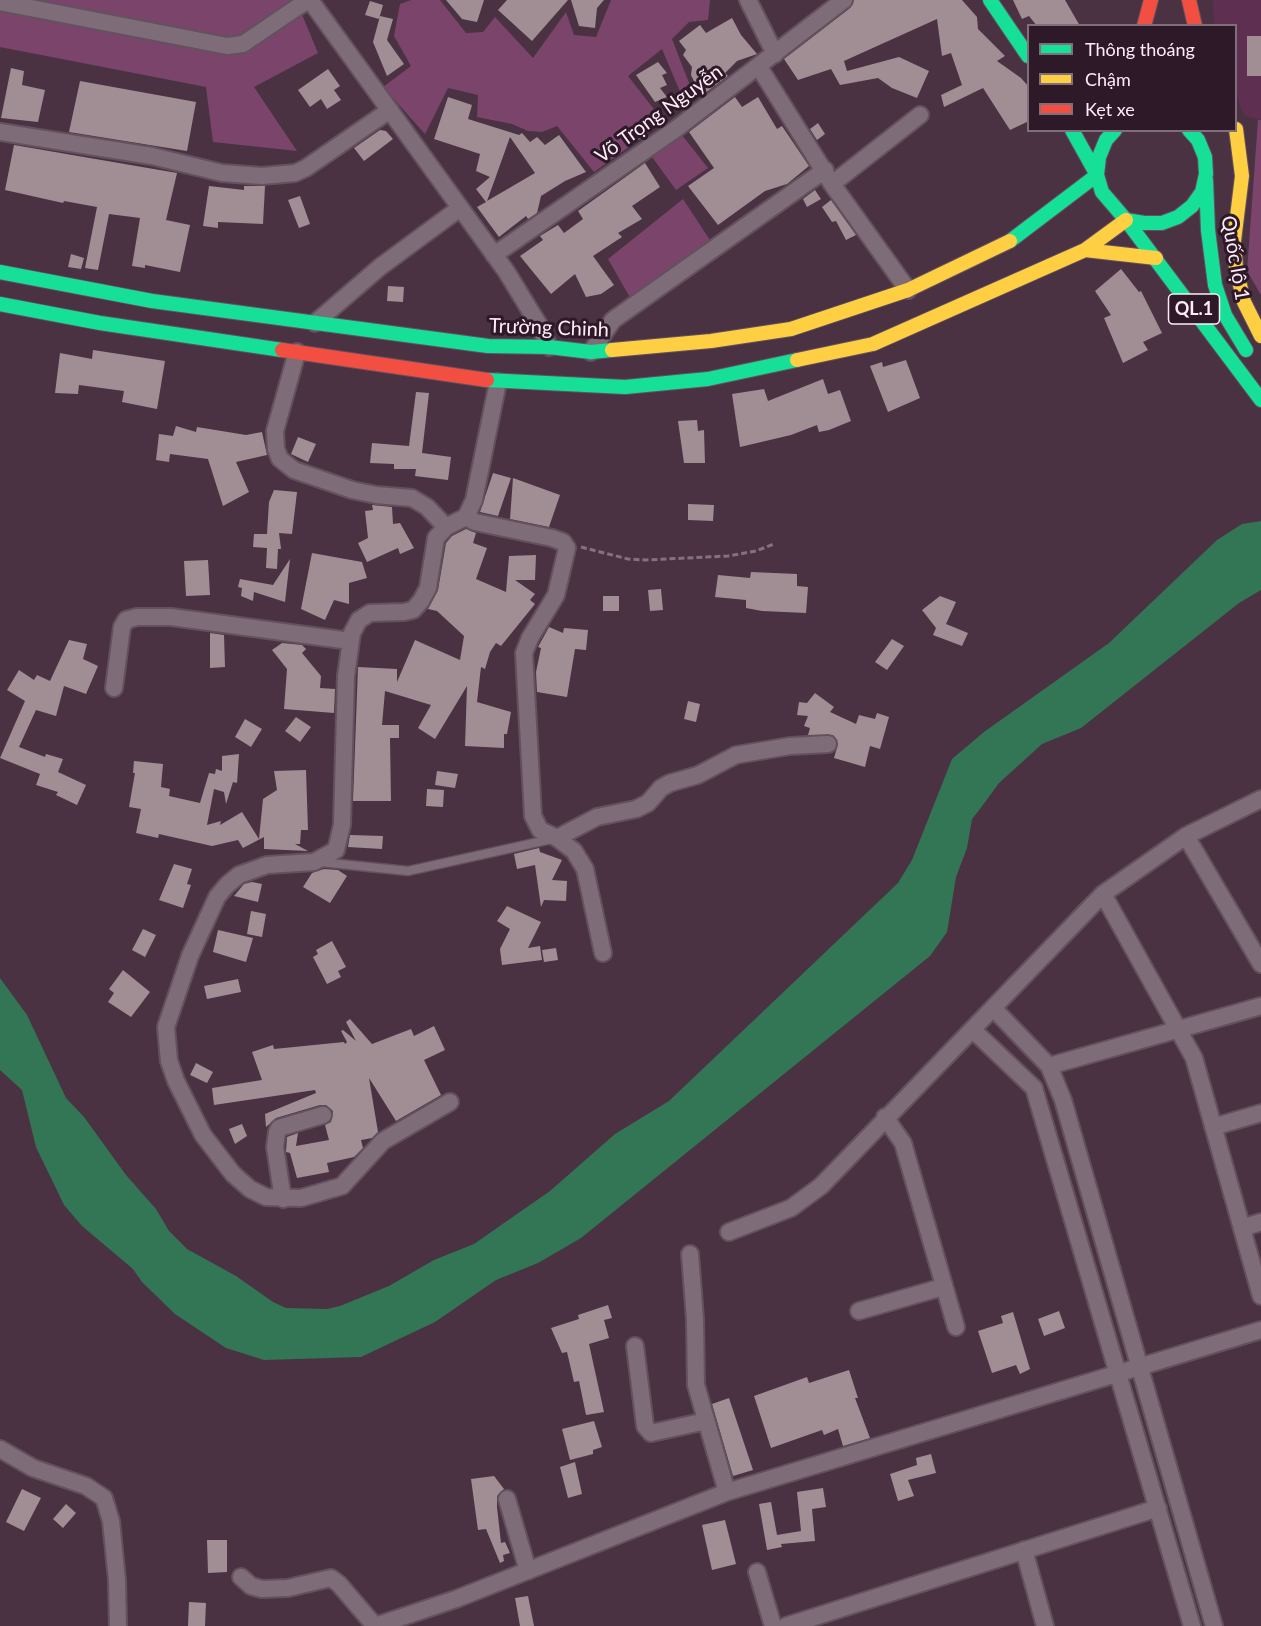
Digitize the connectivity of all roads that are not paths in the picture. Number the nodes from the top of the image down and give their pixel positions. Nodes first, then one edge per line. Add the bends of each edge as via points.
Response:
1 (309, 0) edge
2 (748, 0) edge
3 (844, 0) edge
4 (990, 0) edge
5 (1151, 0) edge
6 (1182, 0) edge
7 (1189, 0) edge
8 (0, 2) edge
9 (1179, 18) dead end
10 (1145, 24) edge
11 (1195, 24) edge
12 (1027, 53) edge
13 (775, 54) junction
14 (759, 67) junction
15 (390, 110) junction
16 (920, 116) dead end
17 (0, 132) edge
18 (1073, 132) edge
19 (1236, 132) edge
20 (1110, 134) edge
21 (1194, 134) edge
22 (1206, 174) junction
23 (1098, 175) junction
24 (828, 177) junction
25 (460, 208) junction
26 (1126, 220) junction
27 (1084, 250) junction
28 (494, 255) junction
29 (1156, 258) junction
30 (0, 272) edge
31 (908, 290) junction
32 (0, 304) edge
33 (315, 323) junction
34 (925, 323) junction
35 (1259, 327) edge
36 (549, 347) junction
37 (297, 352) junction
38 (591, 352) junction
39 (1255, 365) dead end
40 (498, 382) junction
41 (549, 384) junction
42 (1261, 400) edge
43 (466, 517) junction
44 (446, 527) junction
45 (350, 641) junction
46 (114, 688) dead end
47 (828, 744) dead end
48 (1261, 799) edge
49 (1186, 836) junction
50 (557, 838) junction
51 (314, 862) junction
52 (1103, 894) junction
53 (603, 953) dead end
54 (1261, 964) edge
55 (1261, 1006) edge
56 (994, 1009) junction
57 (973, 1030) junction
58 (1179, 1031) junction
59 (1049, 1066) junction
60 (450, 1102) dead end
61 (1261, 1113) edge
62 (323, 1115) dead end
63 (885, 1117) junction
64 (1213, 1127) junction
65 (283, 1199) junction
66 (1261, 1222) edge
67 (1242, 1228) junction
68 (729, 1232) dead end
69 (690, 1254) dead end
70 (943, 1287) junction
71 (1261, 1296) edge
72 (859, 1311) dead end
73 (956, 1327) dead end
74 (1261, 1330) edge
75 (635, 1346) dead end
76 (1139, 1367) junction
77 (1119, 1373) junction
78 (706, 1421) junction
79 (0, 1449) edge
80 (727, 1492) junction
81 (507, 1499) dead end
82 (1158, 1508) junction
83 (1024, 1550) junction
84 (528, 1571) junction
85 (758, 1572) dead end
86 (241, 1577) dead end
87 (118, 1626) edge
88 (375, 1626) edge
89 (773, 1626) edge
90 (786, 1626) edge
91 (1045, 1626) edge
92 (1192, 1626) edge
93 (1214, 1626) edge

1 - 8 street via 243,44 227,46
1 - 15 street
2 - 13 street
3 - 13 street, Võ Trọng Nguyễn
4 - 12 main road
5 - 10 main road
6 - 9 main road
7 - 11 main road
13 - 14 street, Võ Trọng Nguyễn
14 - 24 street
14 - 28 street, Võ Trọng Nguyễn
15 - 17 street via 318,162 284,175 222,173 152,156
15 - 25 street
16 - 24 street
18 - 23 main road
19 - 35 main road via 1242,176 1234,241 1236,268 1244,302
20 - 23 main road via 1099,157
21 - 22 main road, QL.1 via 1205,157
22 - 26 main road via 1202,192 1178,217 1162,223
22 - 39 main road, Quốc lộ 1 / QL.1 via 1215,285 1225,315
23 - 26 main road, QL.1 via 1102,192
23 - 31 main road, Trường Chinh via 1012,240
24 - 31 street
24 - 38 street via 613,320
25 - 28 street
25 - 33 street via 380,267
26 - 27 main road
26 - 29 main road, QL.1
27 - 29 main road
27 - 34 main road
28 - 36 street via 527,303
29 - 42 main road, QL.1
30 - 33 main road, Trường Chinh via 152,301
31 - 34 main road
31 - 38 main road, Trường Chinh via 791,329
32 - 37 main road
33 - 36 main road, Trường Chinh via 488,346
34 - 41 main road via 873,344 708,380 625,387
36 - 38 main road, Trường Chinh
36 - 41 main road
37 - 40 main road
37 - 44 street via 275,431 280,459 294,470 352,489 412,498
40 - 41 main road
40 - 43 street via 478,487
43 - 44 street
43 - 50 street via 552,538 567,548 561,584 530,638 524,663 533,816 540,830
44 - 45 street via 436,538 428,588 414,610 370,613 359,620
45 - 46 street via 171,617 136,617 126,620 122,627
45 - 51 street via 340,842 336,850
47 - 50 street via 736,755 698,775 670,783 636,809 597,817
48 - 49 street
49 - 52 street
49 - 54 street
50 - 51 lane via 408,871
50 - 53 street via 574,851 585,869
51 - 65 street via 267,865 238,875 227,885 217,897 190,956 166,1027 176,1081 213,1150 250,1189 266,1197
52 - 56 street
52 - 58 street
55 - 58 street
56 - 57 street
56 - 59 street
57 - 63 street
57 - 77 street via 1034,1088
58 - 59 street
58 - 64 street via 1194,1058
59 - 76 street via 1063,1100
60 - 65 street via 383,1141 342,1186
61 - 64 street
62 - 65 street via 279,1128 277,1132 275,1147
63 - 68 street via 821,1186 791,1208
63 - 70 street via 903,1143
64 - 67 street
66 - 67 street
67 - 71 street
69 - 78 street via 696,1385
70 - 72 street
70 - 73 street
74 - 76 street
75 - 78 street via 645,1426 651,1433
76 - 77 street
76 - 93 street
77 - 80 street
77 - 82 street
78 - 80 street
79 - 87 street via 33,1468 86,1486 104,1498 114,1544
80 - 84 street
81 - 84 street
82 - 83 street
82 - 92 street
83 - 90 street
83 - 91 street
84 - 88 street
85 - 89 street
86 - 88 street via 262,1589 288,1588 331,1578

